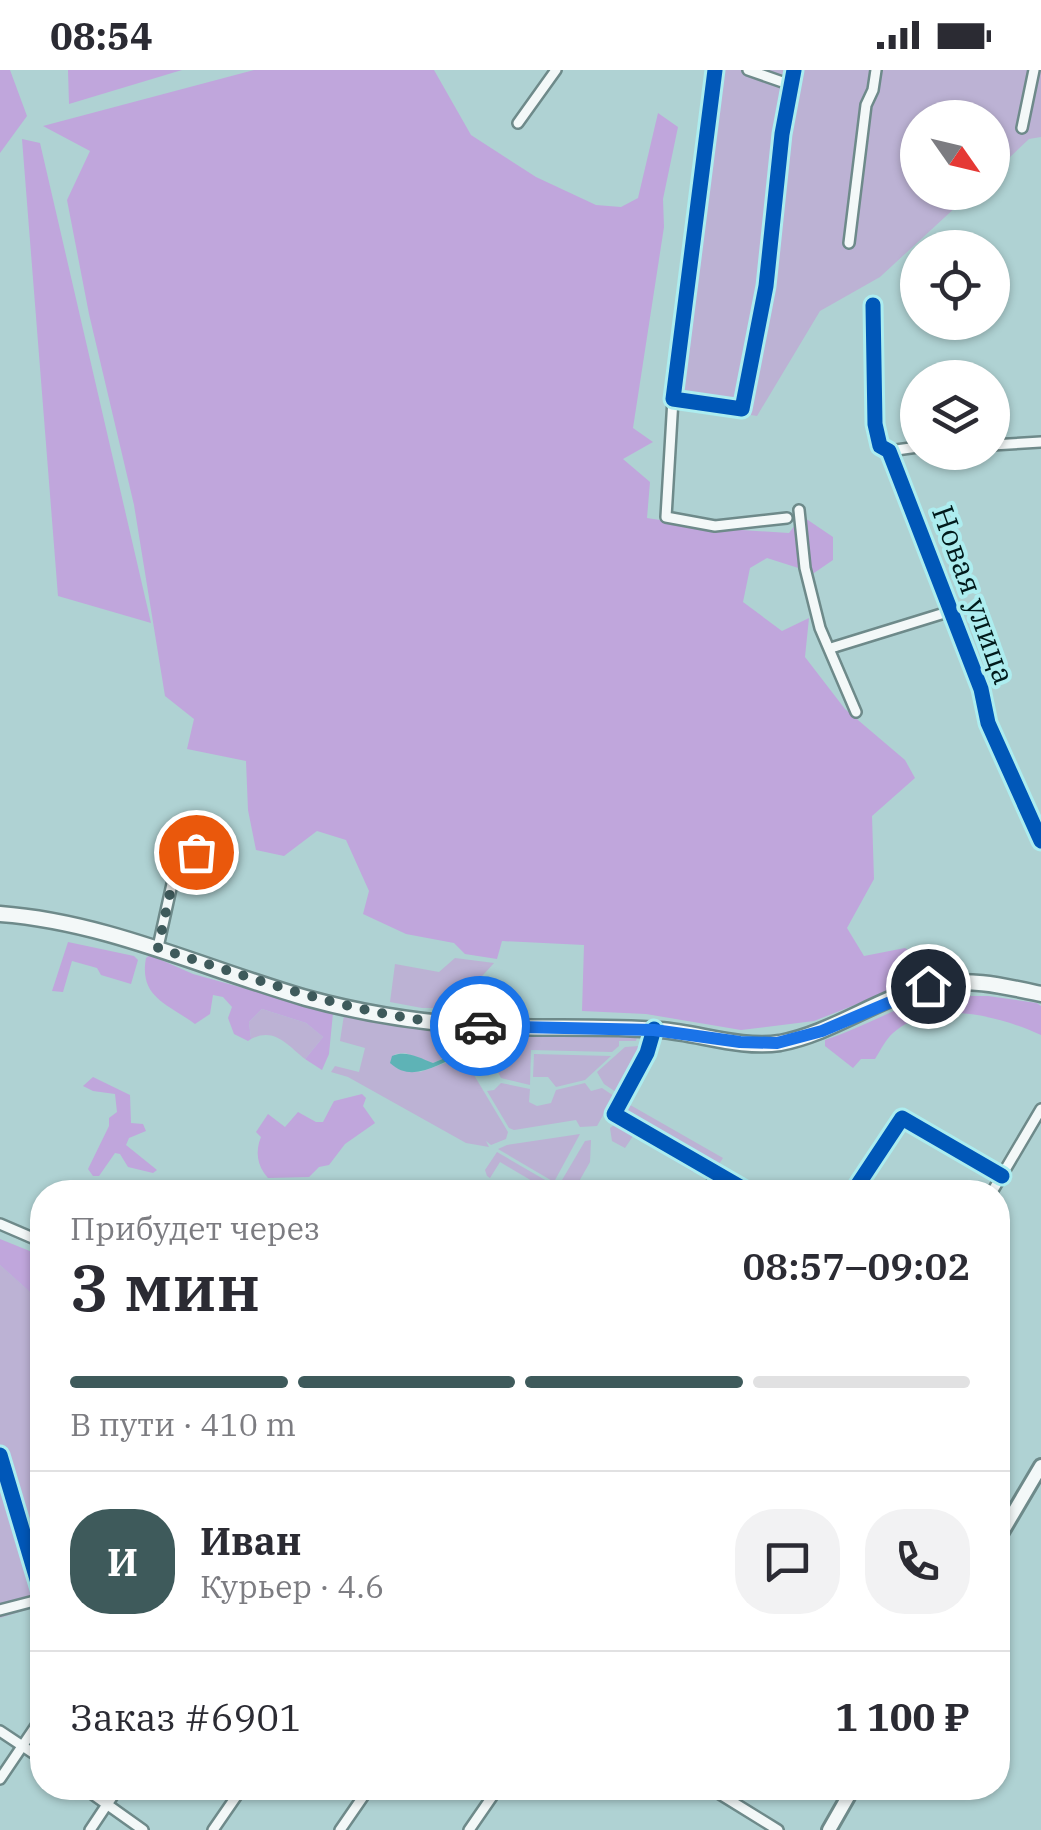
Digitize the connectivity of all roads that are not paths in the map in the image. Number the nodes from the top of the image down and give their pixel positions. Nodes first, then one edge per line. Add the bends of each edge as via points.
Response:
1 (556, 70) edge
2 (716, 70) edge
3 (748, 70) edge
4 (794, 70) edge
5 (876, 70) edge
6 (1034, 70) edge
7 (791, 85) junction
8 (518, 122) dead end
9 (1022, 128) dead end
10 (849, 242) dead end
11 (873, 305) dead end
12 (673, 399) junction
13 (1041, 442) edge
14 (1010, 444) edge
15 (900, 450) edge
16 (889, 451) junction
17 (799, 510) dead end
18 (788, 518) dead end
19 (952, 611) junction
20 (831, 648) junction
21 (856, 712) dead end
22 (211, 828) dead end
23 (1041, 842) edge
24 (0, 914) edge
25 (158, 948) junction
26 (1041, 994) edge
27 (654, 1030) junction
28 (1041, 1108) edge
29 (718, 1174) junction
30 (1002, 1176) junction
31 (714, 1180) edge
32 (728, 1180) edge
33 (861, 1180) edge
34 (1000, 1180) edge
35 (0, 1224) edge
36 (30, 1237) edge
37 (0, 1455) edge
38 (1041, 1466) edge
39 (1010, 1519) edge
40 (30, 1556) edge
41 (30, 1601) edge
42 (0, 1610) edge
43 (0, 1730) edge
44 (30, 1735) edge
45 (23, 1746) junction
46 (30, 1751) edge
47 (0, 1780) edge
48 (102, 1800) edge
49 (110, 1800) edge
50 (234, 1800) edge
51 (361, 1800) edge
52 (490, 1800) edge
53 (729, 1800) edge
54 (846, 1800) edge
55 (108, 1804) junction
56 (90, 1830) edge
57 (143, 1830) edge
58 (213, 1830) edge
59 (340, 1830) edge
60 (470, 1830) edge
61 (778, 1830) edge
62 (828, 1830) edge

1 - 8 street
2 - 12 street
3 - 7 street
4 - 7 street
5 - 10 street
6 - 9 street
7 - 12 street via 766,286 742,408
11 - 16 street, Новая улица via 876,424 880,446
12 - 18 street via 666,517 715,526
13 - 14 street
15 - 16 street
16 - 19 street, Новая улица
17 - 20 street via 805,568
19 - 20 street
19 - 23 street, Новая улица via 988,723
20 - 21 street
22 - 25 street via 196,852 176,866
24 - 25 main road
25 - 27 main road via 309,998 392,1016 516,1028
26 - 27 main road via 980,982 928,986 777,1043
27 - 29 street via 614,1114
28 - 30 street
29 - 31 street
29 - 32 street
30 - 33 street via 902,1118
30 - 34 street
35 - 36 street
37 - 40 street
38 - 39 main road
41 - 42 street
43 - 45 street
44 - 45 street
45 - 46 street
45 - 47 street
48 - 55 street
49 - 55 street
50 - 58 street
51 - 59 street
52 - 60 street
53 - 61 street
54 - 62 main road
55 - 56 street
55 - 57 street

